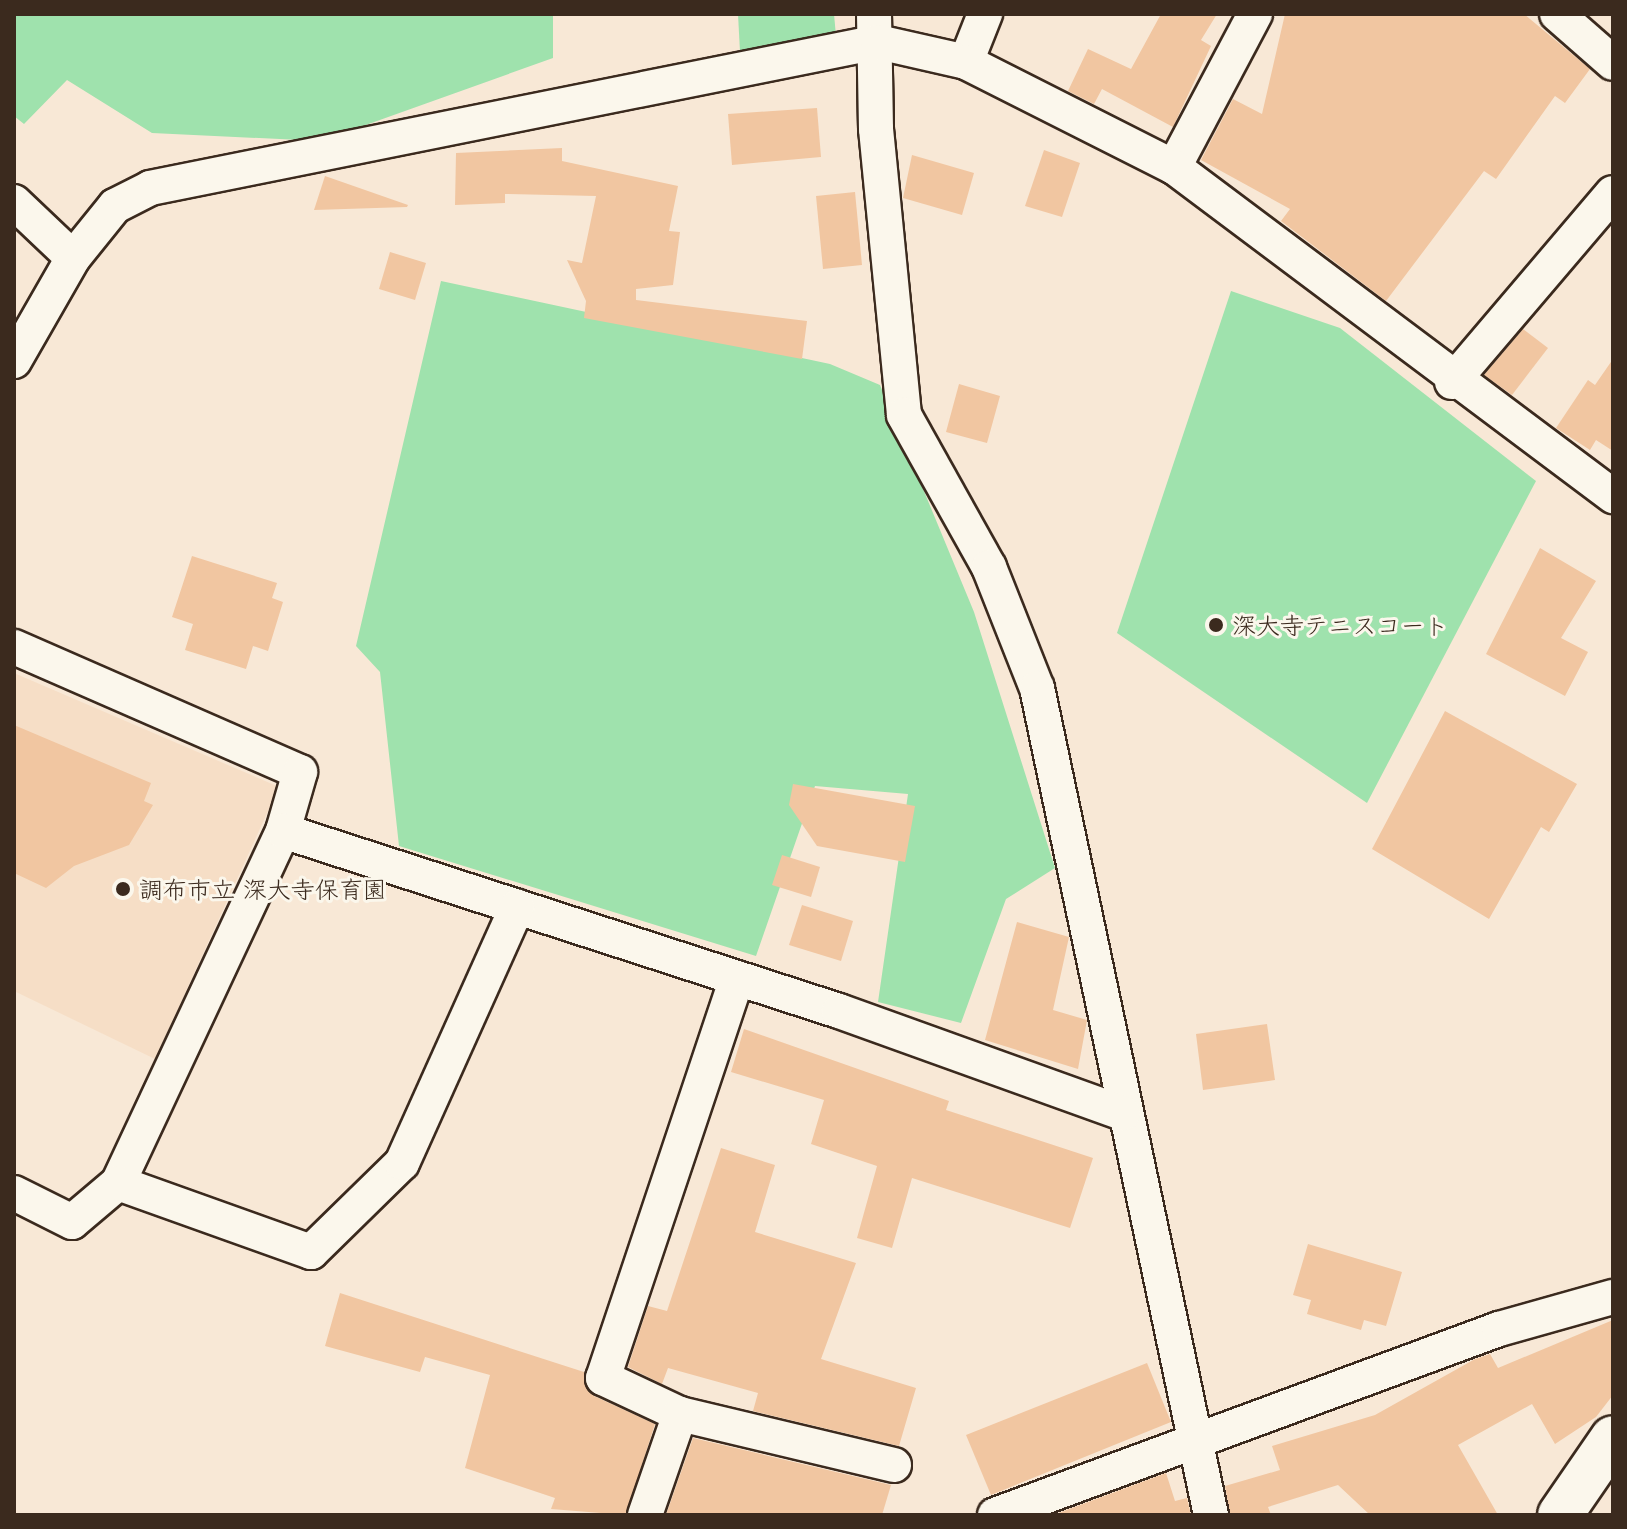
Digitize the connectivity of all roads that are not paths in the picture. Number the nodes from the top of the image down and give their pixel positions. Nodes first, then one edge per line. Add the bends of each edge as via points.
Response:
1 (985, 14) edge
2 (1255, 14) edge
3 (1557, 14) edge
4 (876, 28) edge
5 (966, 62) junction
6 (1613, 63) edge
7 (1174, 167) junction
8 (1613, 193) edge
9 (14, 202) edge
10 (73, 258) junction
11 (14, 361) edge
12 (1452, 382) junction
13 (1613, 496) edge
14 (14, 647) edge
15 (283, 831) junction
16 (517, 907) junction
17 (737, 978) junction
18 (1123, 1113) junction
19 (118, 1183) junction
20 (14, 1193) edge
21 (1613, 1297) edge
22 (680, 1414) junction
23 (1613, 1438) edge
24 (1194, 1444) junction
25 (894, 1465) dead end
26 (645, 1515) edge
27 (995, 1515) edge
28 (1211, 1515) edge
29 (1560, 1515) edge

1 - 5 street
2 - 7 street
3 - 6 street
4 - 5 street
4 - 10 street via 150,188 115,206
4 - 18 street via 876,129 904,415 989,567 1037,688 1080,872
5 - 7 street
7 - 12 street via 1323,274
8 - 12 street
9 - 10 street
10 - 11 street
12 - 13 street
14 - 15 street via 300,772
15 - 16 street
15 - 19 street
16 - 17 street
16 - 19 street via 402,1163 311,1252
17 - 18 street
17 - 22 street via 603,1378
18 - 24 street
19 - 20 street via 72,1222
21 - 24 street via 1499,1329
22 - 25 street
22 - 26 street
23 - 29 main road
24 - 27 street
24 - 28 street

